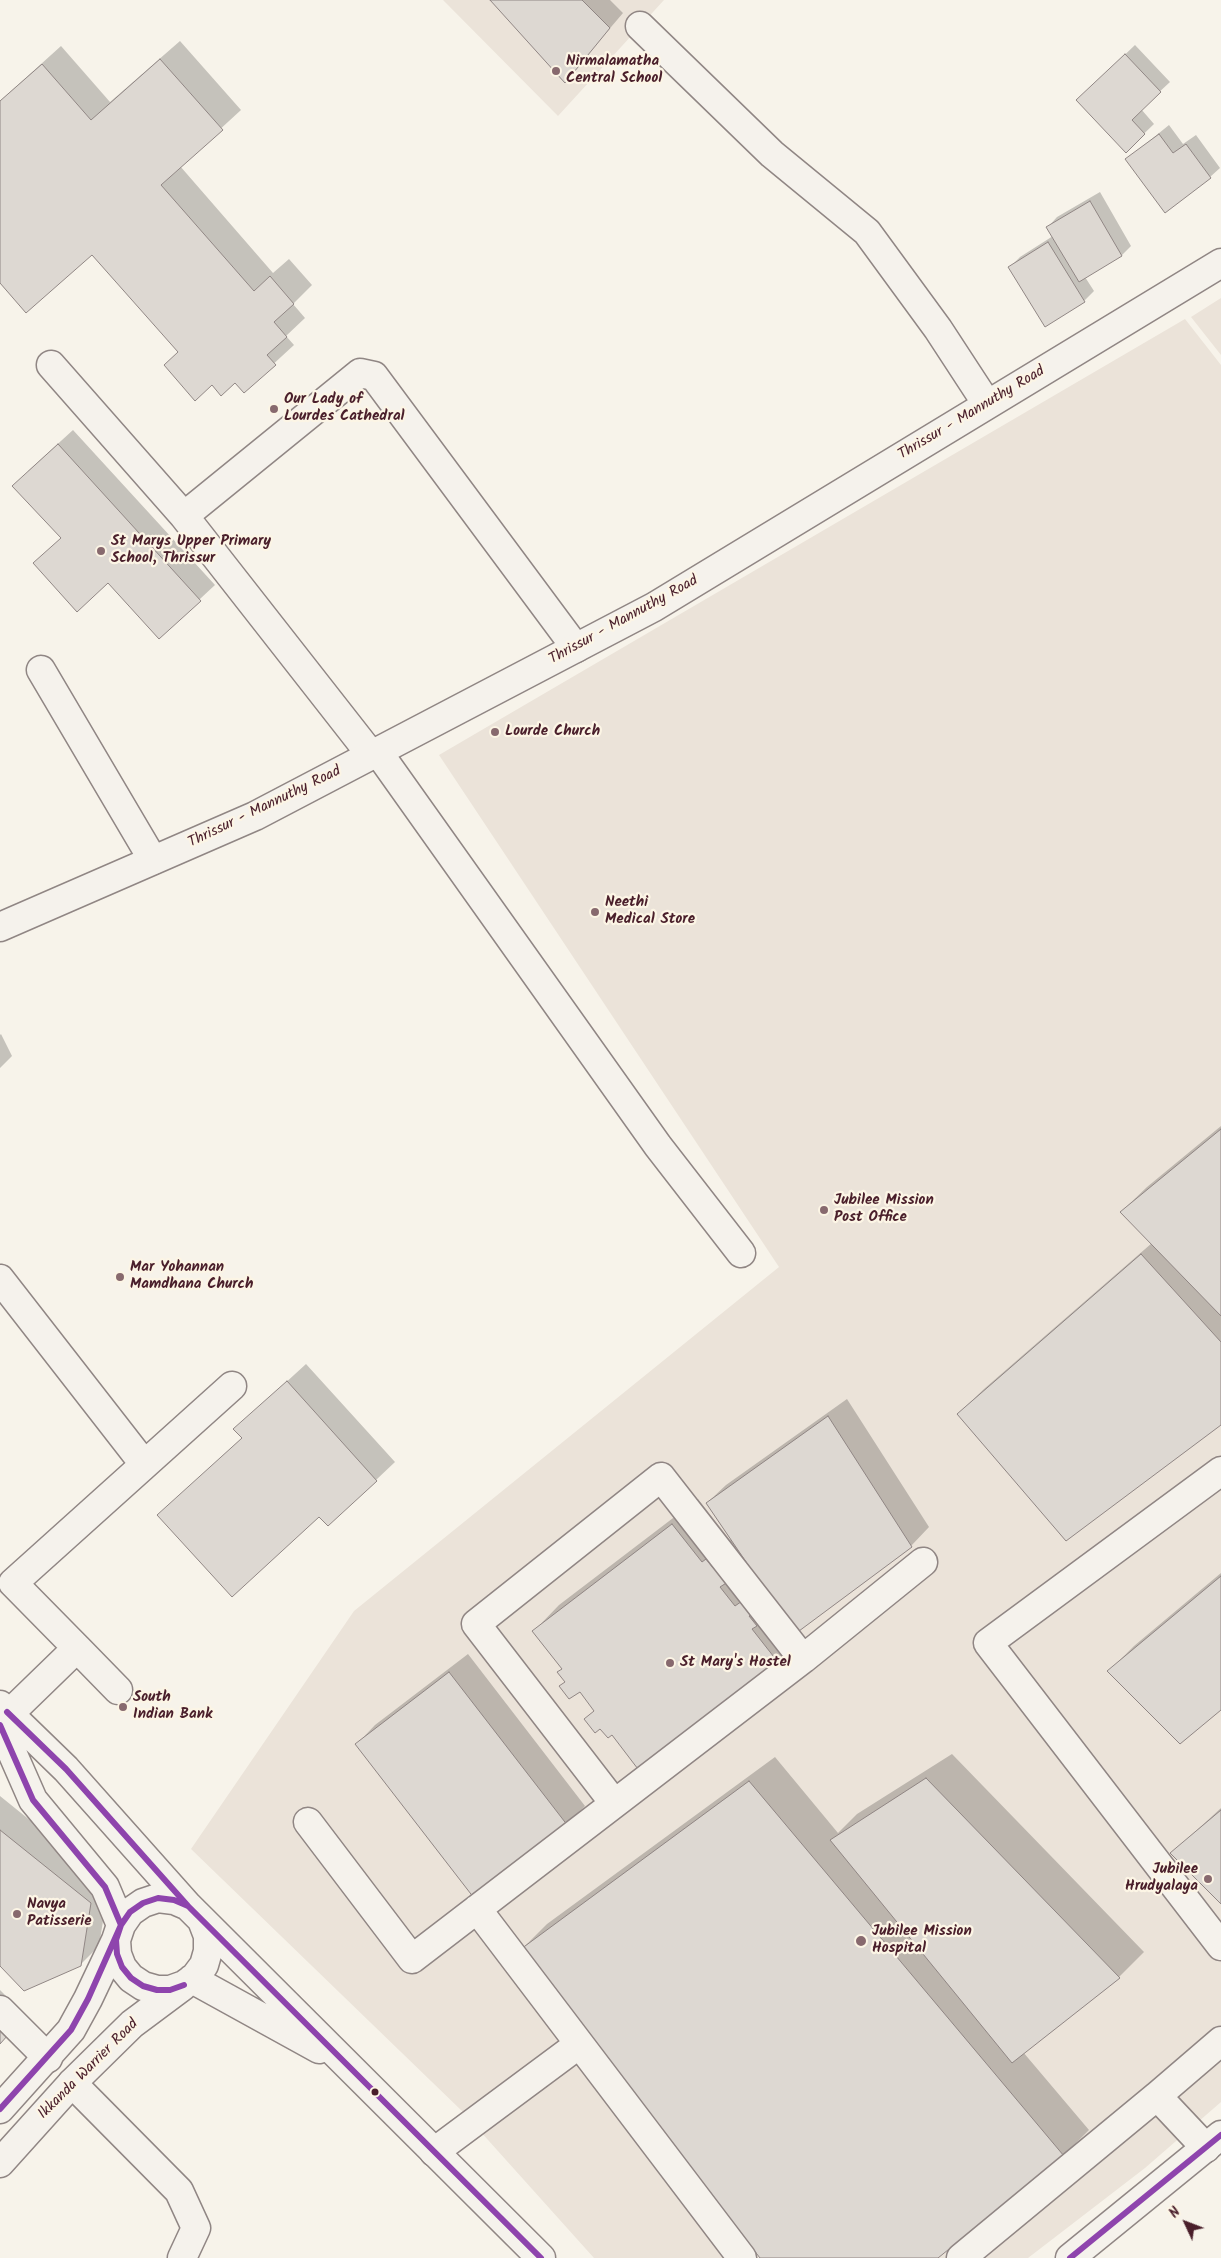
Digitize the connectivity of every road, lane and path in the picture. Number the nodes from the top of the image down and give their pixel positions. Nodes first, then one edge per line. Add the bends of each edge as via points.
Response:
1 (640, 26) dead end
2 (1221, 263) edge
3 (51, 365) dead end
4 (988, 404) junction
5 (184, 516) junction
6 (576, 648) junction
7 (41, 670) dead end
8 (375, 754) junction
9 (153, 860) junction
10 (0, 927) edge
11 (741, 1253) dead end
12 (0, 1279) edge
13 (232, 1386) dead end
14 (144, 1464) junction
15 (1221, 1471) edge
16 (923, 1562) dead end
17 (76, 1648) junction
18 (803, 1659) junction
19 (118, 1690) dead end
20 (3, 1714) edge
21 (614, 1803) junction
22 (308, 1822) dead end
23 (477, 1909) junction
24 (196, 1914) junction
25 (119, 1932) junction
26 (1221, 1946) edge
27 (188, 1982) junction
28 (0, 2010) edge
29 (1221, 2041) edge
30 (578, 2045) junction
31 (48, 2058) junction
32 (347, 2064) junction
33 (72, 2083) junction
34 (1157, 2096) junction
35 (0, 2109) edge
36 (1213, 2141) edge
37 (434, 2152) junction
38 (0, 2163) edge
39 (182, 2258) edge
40 (541, 2258) edge
41 (742, 2258) edge
42 (961, 2258) edge
43 (1070, 2258) edge

1 - 4 street via 772,154 867,232
2 - 4 street, Thrissur - Mannuthy Road
3 - 5 street
4 - 6 street, Thrissur - Mannuthy Road via 654,608
5 - 6 street via 360,373 374,376
5 - 8 street
6 - 8 street, Thrissur - Mannuthy Road
7 - 9 street
8 - 9 street, Thrissur - Mannuthy Road via 255,816
8 - 11 street via 658,1146
9 - 10 street, Thrissur - Mannuthy Road
12 - 14 street
13 - 14 street
14 - 17 street via 13,1583
15 - 26 street via 988,1642
16 - 18 street
17 - 19 street
17 - 20 street
18 - 21 street
18 - 21 street via 661,1477 476,1624
20 - 24 street via 66,1769
20 - 25 street via 33,1800 105,1887
21 - 23 street
22 - 23 street via 412,1959
23 - 30 street
24 - 25 street via 174,1900 158,1898 130,1912
24 - 27 street via 208,1936 208,1951 204,1965
24 - 32 street
25 - 27 street via 117,1954 122,1967 142,1986 164,1990
25 - 31 street via 75,2022
27 - 32 street
27 - 33 street, Ikkanda Warrier Road via 132,2024
28 - 31 street
29 - 34 street
30 - 37 street
30 - 41 street
31 - 35 street
32 - 37 street
33 - 38 street, Ikkanda Warrier Road
33 - 39 street via 179,2190 196,2228
34 - 36 street
34 - 42 street
36 - 43 street
37 - 40 street

